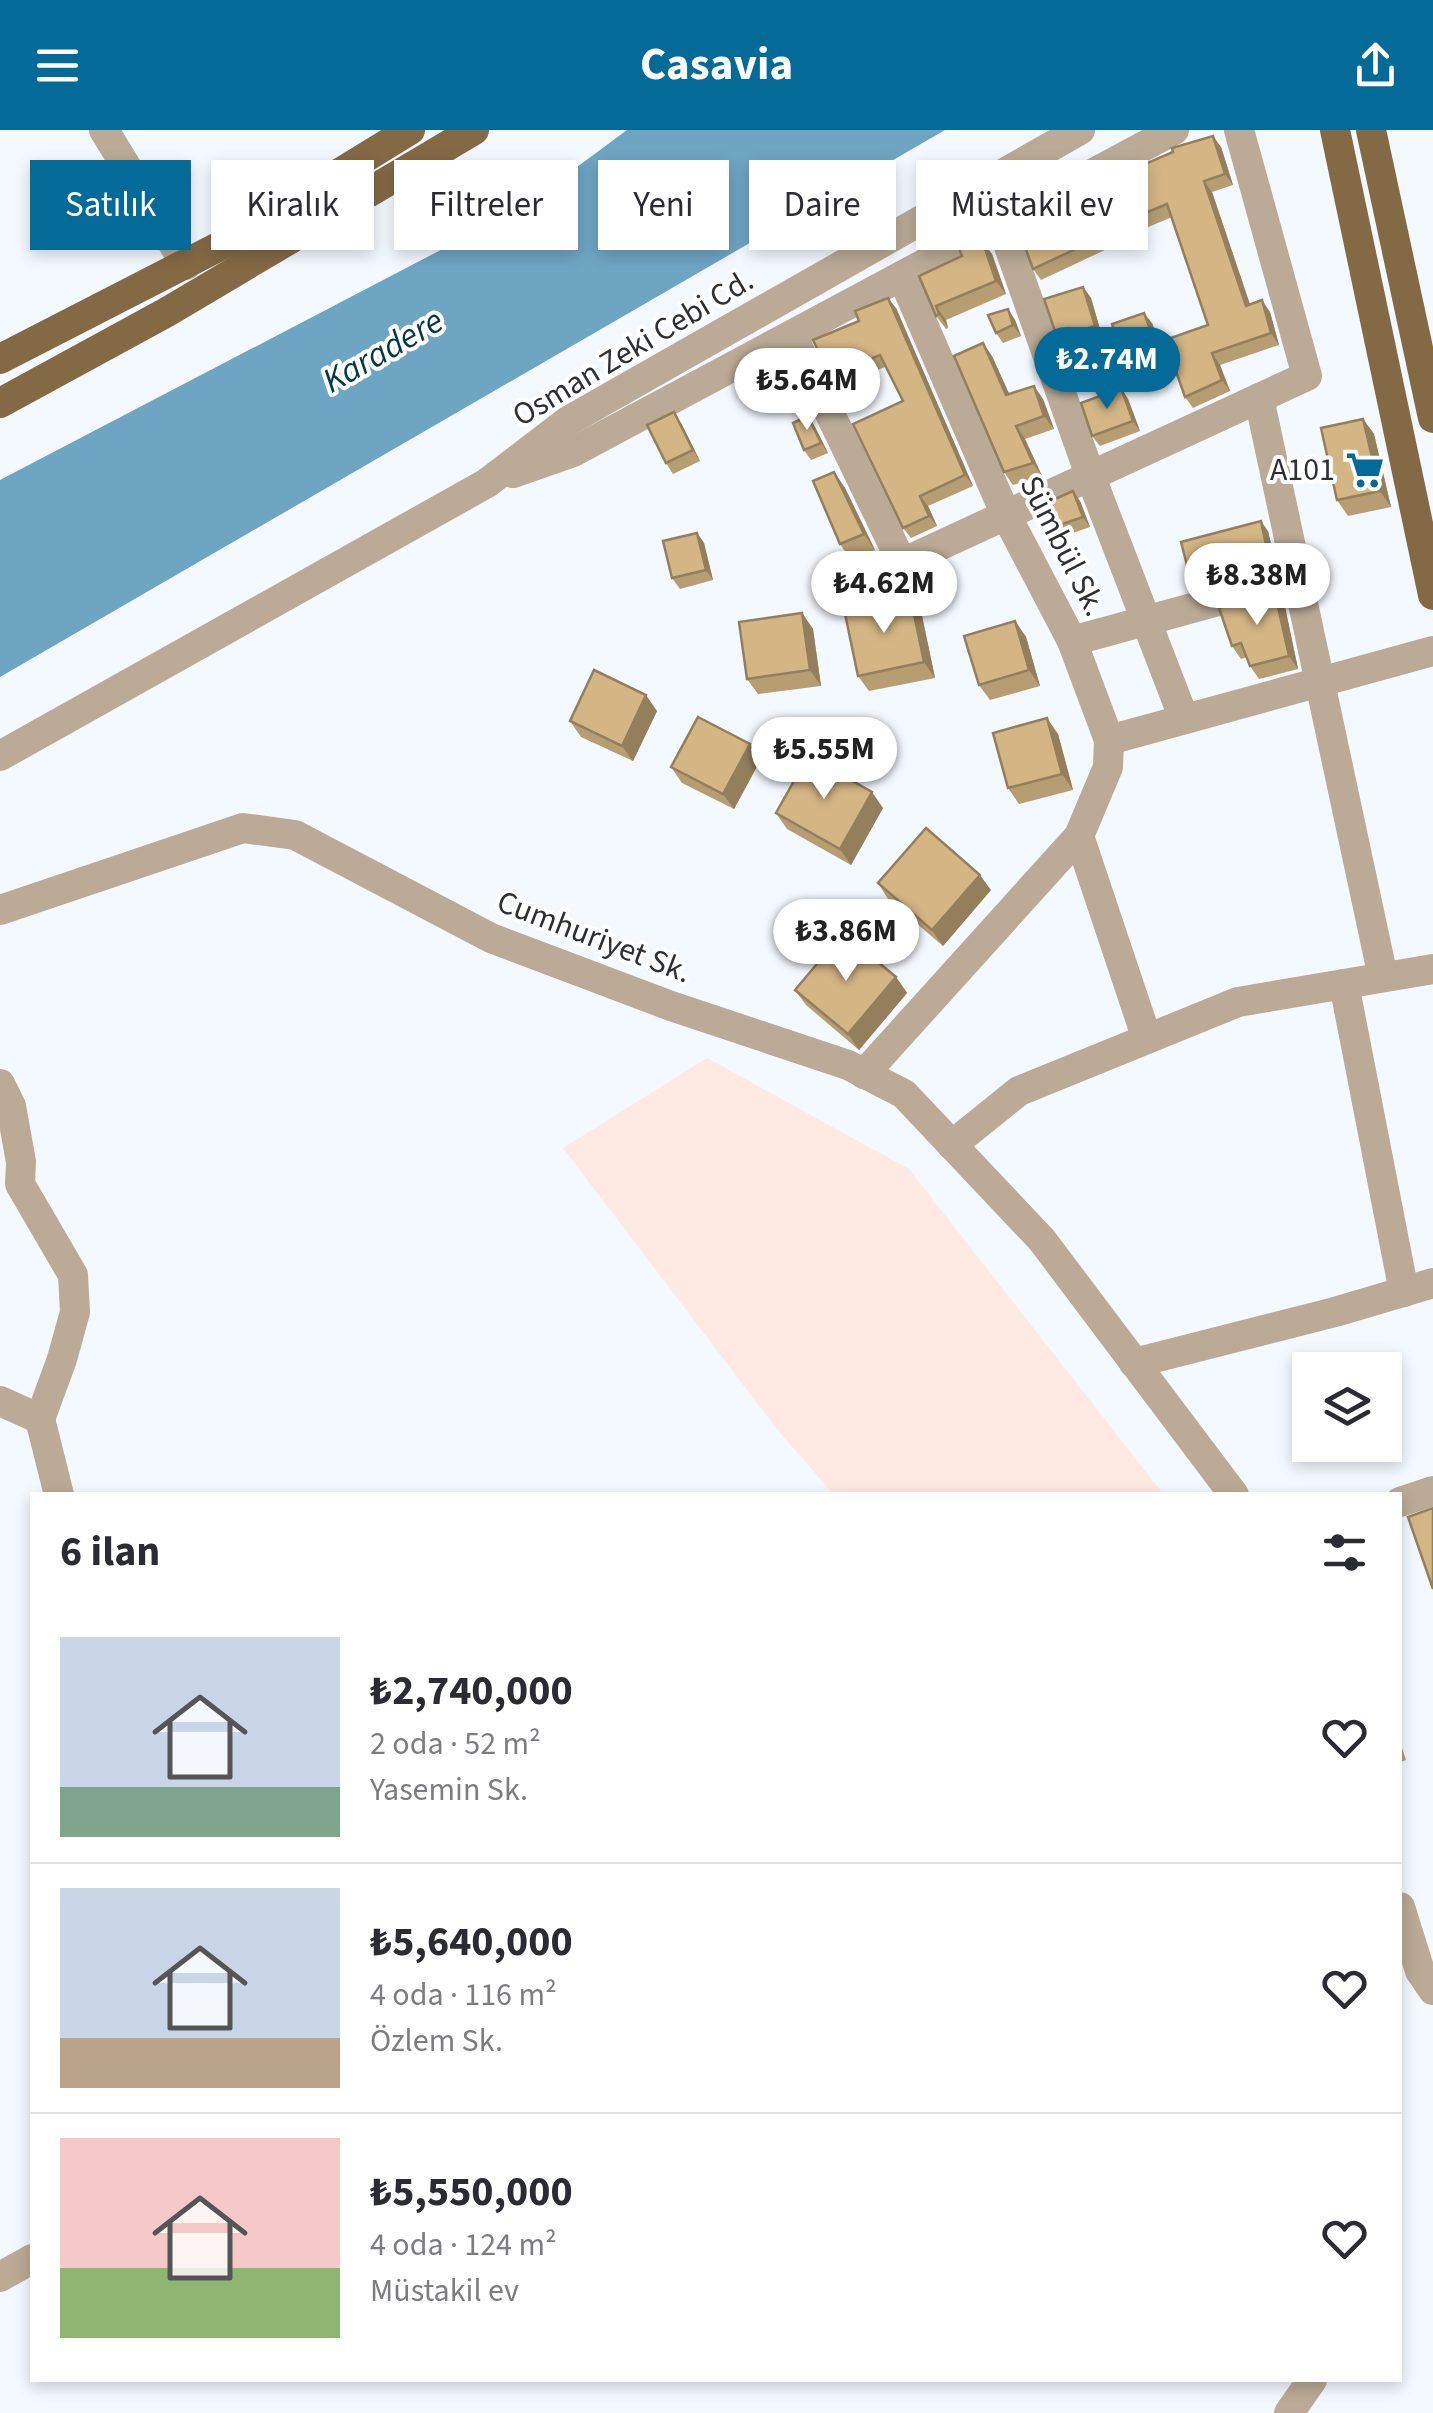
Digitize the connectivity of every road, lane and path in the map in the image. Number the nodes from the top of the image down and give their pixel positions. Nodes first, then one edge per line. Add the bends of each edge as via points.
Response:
1 (104, 130) edge
2 (410, 130) edge
3 (474, 130) edge
4 (1080, 130) edge
5 (1174, 130) edge
6 (1239, 130) edge
7 (1334, 130) edge
8 (1371, 130) edge
9 (1118, 160) edge
10 (951, 250) edge
11 (1009, 250) edge
12 (186, 264) junction
13 (902, 276) junction
14 (792, 335) junction
15 (0, 359) edge
16 (1259, 398) junction
17 (0, 403) edge
18 (1433, 418) edge
19 (1090, 474) junction
20 (487, 482) junction
21 (1004, 514) junction
22 (1298, 580) junction
23 (1433, 595) edge
24 (1146, 621) junction
25 (1072, 641) junction
26 (1433, 651) edge
27 (1320, 682) junction
28 (1184, 719) junction
29 (1108, 740) junction
30 (0, 756) edge
31 (1079, 836) junction
32 (0, 910) edge
33 (1433, 969) edge
34 (1383, 977) junction
35 (1344, 984) junction
36 (1148, 1039) junction
37 (864, 1074) junction
38 (0, 1084) edge
39 (952, 1146) junction
40 (1419, 1288) edge
41 (1134, 1362) junction
42 (0, 1401) edge
43 (40, 1419) junction
44 (1433, 1491) edge
45 (58, 1492) edge
46 (1232, 1492) edge
47 (1402, 1501) edge
48 (1402, 1915) edge
49 (1418, 1979) edge
50 (30, 2260) edge
51 (0, 2278) edge
52 (1311, 2382) edge
53 (1290, 2413) edge

1 - 12 street
2 - 12 main road
3 - 17 main road
4 - 20 street, Osman Zeki Cebi Cd. via 568,420
5 - 9 street, Osman Zeki Cebi Cd.
6 - 16 street via 1307,376
7 - 23 main road
8 - 18 main road
10 - 13 street, Osman Zeki Cebi Cd.
11 - 19 street
12 - 15 main road
13 - 14 street, Osman Zeki Cebi Cd.
13 - 21 street, Sümbül Sk.
14 - 20 street, Osman Zeki Cebi Cd. via 574,452
14 - 21 street via 902,563
16 - 19 street
16 - 22 street
19 - 21 street
19 - 24 street
20 - 30 street, Osman Zeki Cebi Cd.
21 - 25 street, Sümbül Sk.
22 - 24 street
22 - 27 street
24 - 25 street
24 - 28 street
25 - 29 street, Sümbül Sk.
26 - 27 street
27 - 28 street
27 - 34 street
28 - 29 street
29 - 31 street via 1108,767
31 - 36 street
31 - 37 street
32 - 37 street, Cumhuriyet Sk. via 243,828 295,835 490,938
33 - 34 street
34 - 35 street
35 - 36 street via 1238,1002
35 - 40 street
36 - 39 street via 1019,1090
37 - 39 street, Cumhuriyet Sk. via 904,1094
38 - 43 street via 11,1106 20,1184 73,1274 74,1312
39 - 41 street, Cumhuriyet Sk. via 1042,1240
40 - 41 street
41 - 46 street, Cumhuriyet Sk.
42 - 43 street
43 - 45 street
44 - 47 street
48 - 49 street
50 - 51 street
52 - 53 street

